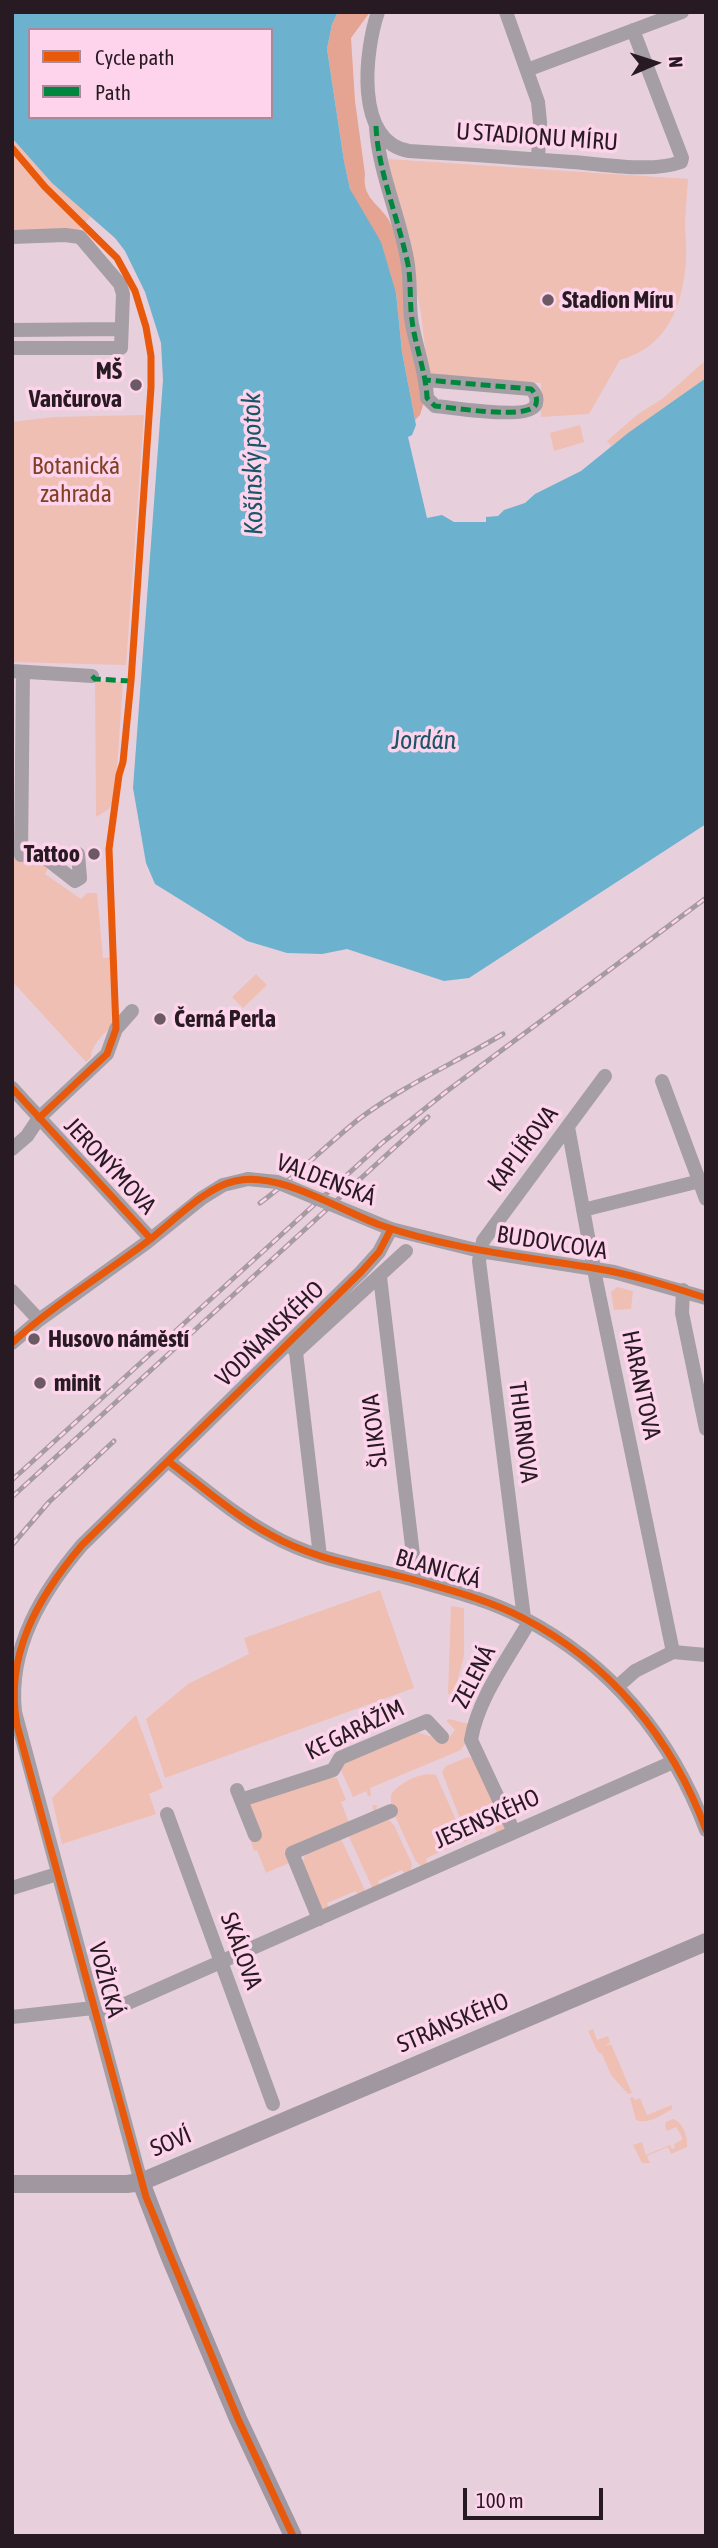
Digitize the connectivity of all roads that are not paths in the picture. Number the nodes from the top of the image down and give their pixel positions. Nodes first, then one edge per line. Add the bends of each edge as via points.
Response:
1 (377, 12) edge
2 (506, 12) edge
3 (682, 12) edge
4 (633, 30) junction
5 (527, 70) junction
6 (376, 125) junction
7 (538, 159) junction
8 (12, 237) edge
9 (121, 329) junction
10 (12, 330) edge
11 (12, 348) edge
12 (426, 380) junction
13 (18, 672) edge
14 (92, 676) dead end
15 (17, 855) edge
16 (43, 856) dead end
17 (132, 1011) dead end
18 (605, 1076) dead end
19 (662, 1081) dead end
20 (12, 1088) edge
21 (39, 1118) junction
22 (568, 1126) junction
23 (12, 1149) edge
24 (699, 1181) junction
25 (706, 1199) edge
26 (583, 1210) junction
27 (391, 1229) junction
28 (151, 1239) junction
29 (406, 1251) dead end
30 (480, 1251) junction
31 (594, 1268) junction
32 (380, 1277) junction
33 (683, 1290) junction
34 (12, 1292) edge
35 (706, 1298) edge
36 (39, 1320) junction
37 (12, 1343) edge
38 (293, 1348) junction
39 (706, 1429) edge
40 (168, 1461) junction
41 (320, 1556) junction
42 (416, 1580) junction
43 (526, 1620) junction
44 (673, 1652) junction
45 (706, 1655) edge
46 (617, 1687) junction
47 (442, 1737) dead end
48 (673, 1762) junction
49 (391, 1811) dead end
50 (167, 1814) dead end
51 (706, 1830) edge
52 (514, 1832) junction
53 (255, 1835) dead end
54 (57, 1874) junction
55 (12, 1888) edge
56 (319, 1919) junction
57 (706, 1942) edge
58 (221, 1962) junction
59 (95, 2013) junction
60 (12, 2017) edge
61 (272, 2104) dead end
62 (219, 2148) joint
63 (141, 2182) junction
64 (12, 2184) edge
65 (293, 2536) edge

1 - 6 street via 367,69
2 - 5 street
3 - 4 street
4 - 5 street
4 - 7 street, U STADIONU MÍRU via 681,161 638,166
5 - 7 street via 539,109
6 - 7 street, U STADIONU MÍRU via 385,140 404,150
6 - 12 street via 377,152 407,259 411,319
8 - 9 street via 80,237 120,284
9 - 10 street
9 - 11 street via 121,348
12 - 12 street via 426,398 435,406 506,413 528,411 537,401 531,389
13 - 14 street
13 - 15 street
15 - 16 street
17 - 21 street via 116,1029 107,1054
18 - 22 street, KAPLÍŘOVA
19 - 24 street
20 - 21 street, JERONÝMOVA
21 - 23 street
21 - 28 street, JERONÝMOVA
22 - 26 street, HARANTOVA
22 - 30 street, KAPLÍŘOVA
24 - 25 street
24 - 26 street
26 - 31 street, HARANTOVA
27 - 28 street, VALDENSKÁ, bridge via 277,1182 248,1179 223,1185
27 - 30 street, BUDOVCOVA
27 - 38 street, VODŇANSKÉHO via 374,1258
28 - 36 street, VALDENSKÁ
29 - 32 street, VODŇANSKÉHO
30 - 31 street, BUDOVCOVA
30 - 43 street, THURNOVA
31 - 33 street, BUDOVCOVA
31 - 44 street, HARANTOVA
32 - 38 street, VODŇANSKÉHO
32 - 42 street, ŠLIKOVA
33 - 35 street, BUDOVCOVA
33 - 39 street via 682,1313
34 - 36 street
36 - 37 street
38 - 40 street, VODŇANSKÉHO
38 - 41 street
40 - 41 street, BLANICKÁ via 271,1536
40 - 54 street, VOŽICKÁ via 61,1570 32,1620 16,1663 15,1712
41 - 42 street, BLANICKÁ
42 - 43 street, BLANICKÁ
43 - 46 street, BLANICKÁ via 573,1647
43 - 52 street, ZELENÁ via 474,1725 471,1740
44 - 45 street
44 - 46 street via 635,1671
46 - 48 street, BLANICKÁ
47 - 53 street, KE GARÁŽÍM via 427,1721 340,1758 333,1770 239,1795
48 - 51 street, BLANICKÁ via 693,1795
48 - 52 street, JESENSKÉHO
49 - 56 street via 292,1853
50 - 58 street, SKÁLOVA
52 - 56 street, JESENSKÉHO
54 - 55 street
54 - 59 street, VOŽICKÁ
56 - 58 street, JESENSKÉHO
57 - 62 main road, STRÁNSKÉHO
58 - 59 street, JESENSKÉHO
58 - 61 street, SKÁLOVA
59 - 60 street, JESENSKÉHO
59 - 63 street, VOŽICKÁ
62 - 63 main road, SOVÍ
63 - 64 main road
63 - 65 main road, VOŽICKÁ via 238,2419

